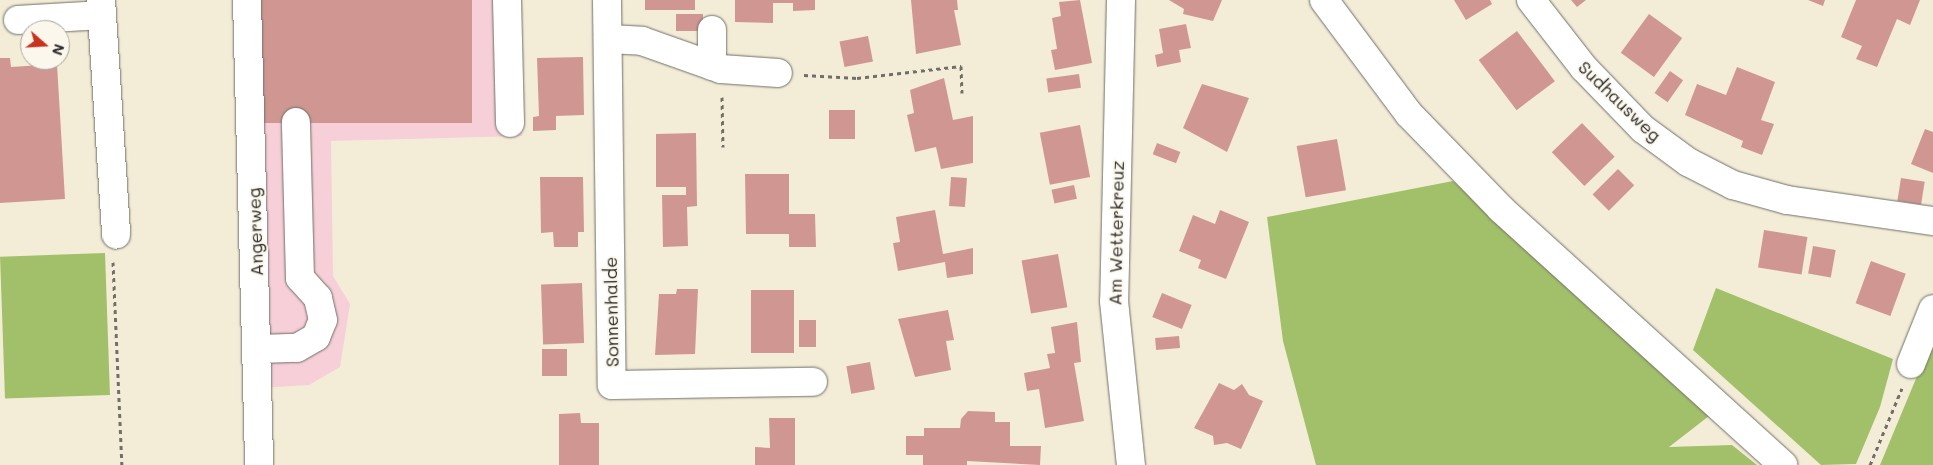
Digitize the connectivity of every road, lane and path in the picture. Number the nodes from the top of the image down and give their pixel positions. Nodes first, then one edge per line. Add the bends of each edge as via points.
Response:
1 (247, 0) edge
2 (507, 0) edge
3 (607, 0) edge
4 (1122, 0) edge
5 (1324, 0) edge
6 (1531, 0) edge
7 (102, 8) edge
8 (18, 20) dead end
9 (712, 30) dead end
10 (608, 39) junction
11 (716, 67) junction
12 (778, 73) joint
13 (962, 93) dead end
14 (296, 122) dead end
15 (510, 123) dead end
16 (723, 147) dead end
17 (1933, 221) edge
18 (116, 235) joint
19 (1933, 309) edge
20 (259, 350) junction
21 (1912, 364) joint
22 (813, 382) dead end
23 (122, 465) edge
24 (259, 465) edge
25 (1131, 465) edge
26 (1783, 465) edge
27 (1870, 465) edge

1 - 20 street, Angerweg
2 - 15 street
3 - 10 street, Sonnenhalde
4 - 25 street, Am Wetterkreuz via 1114,301
5 - 26 street via 1409,114 1500,209
6 - 17 street, Sudhausweg via 1584,68 1643,129 1688,162 1733,185 1787,200
7 - 8 street
7 - 18 street
9 - 11 street
10 - 11 street via 642,41
10 - 22 street, Sonnenhalde via 612,385
11 - 12 street
11 - 16 path
12 - 13 path via 857,78 961,66
14 - 20 street via 300,278 318,298 323,320 316,337 298,348
18 - 23 path via 112,236
19 - 21 street
20 - 24 street, Angerweg
21 - 27 path

